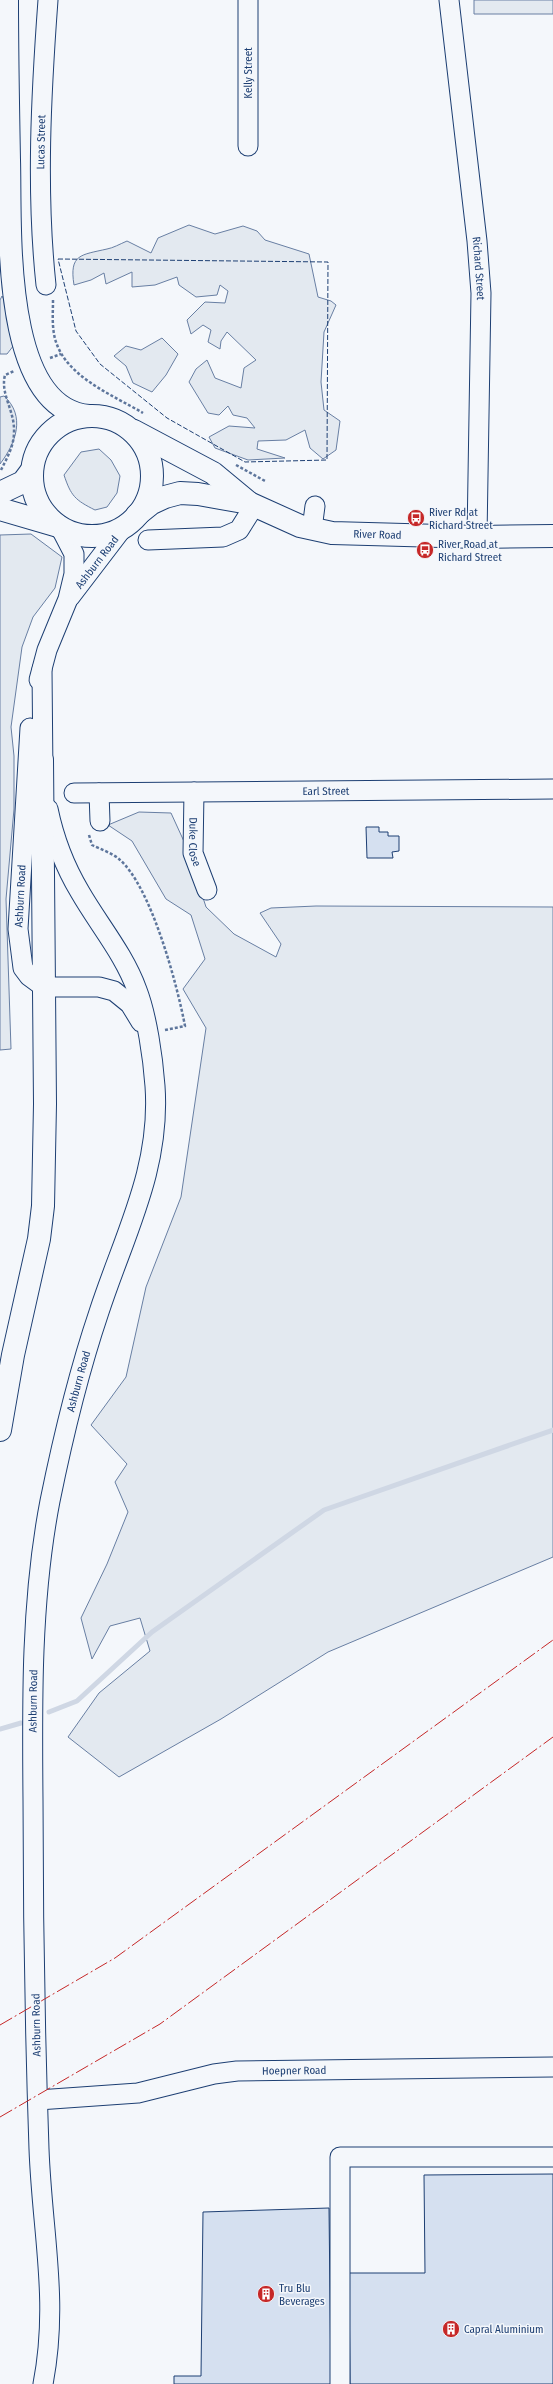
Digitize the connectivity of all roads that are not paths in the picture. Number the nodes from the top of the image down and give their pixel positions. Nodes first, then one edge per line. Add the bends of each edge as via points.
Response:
1 (7, 0) edge
2 (48, 0) edge
3 (248, 0) edge
4 (449, 0) edge
5 (248, 146) dead end
6 (50, 292) road end
7 (89, 416) junction
8 (118, 422) junction
9 (32, 470) junction
10 (0, 493) edge
11 (252, 504) junction
12 (315, 506) dead end
13 (0, 509) edge
14 (131, 520) junction
15 (60, 527) junction
16 (312, 529) junction
17 (553, 536) edge
18 (477, 537) junction
19 (148, 540) dead end
20 (68, 599) junction
21 (42, 669) junction
22 (42, 760) junction
23 (553, 789) edge
24 (194, 792) junction
25 (74, 793) dead end
26 (99, 793) junction
27 (100, 822) road end
28 (207, 890) dead end
29 (44, 987) junction
30 (147, 1034) junction
31 (0, 1430) edge
32 (553, 2067) edge
33 (38, 2100) junction
34 (553, 2157) edge
35 (43, 2384) edge
36 (340, 2384) edge

1 - 7 main road via 10,193 15,305 30,364 44,392 65,410 75,415
2 - 6 street, Lucas Street via 42,112 41,227
3 - 5 street, Kelly Street
4 - 18 street, Richard Street via 481,293
7 - 8 main road
7 - 9 main road via 69,420 53,431 40,446
8 - 11 main road, River Road via 213,473
8 - 14 main road via 140,439 151,467 150,487
9 - 10 main road via 23,482
9 - 15 main road via 33,490 38,504 48,518
11 - 14 main road, River Road via 208,495 180,494 152,503
11 - 16 main road, River Road
11 - 19 street via 239,530 223,537
12 - 16 street
13 - 15 main road
14 - 15 main road via 111,533 98,536 82,535
14 - 20 street, Ashburn Road
15 - 20 street, Ashburn Road via 74,558
16 - 18 main road, River Road via 358,535
17 - 18 main road, River Road
20 - 21 street, Ashburn Road
21 - 22 street, Ashburn Road
21 - 29 street, Ashburn Road via 29,743 18,940 22,968
22 - 29 main road
22 - 30 street, Ashburn Road via 48,812 59,848 76,885 113,942 137,988
23 - 24 street, Earl Street
24 - 26 street, Earl Street
24 - 28 street, Duke Close via 193,853
25 - 26 street, Earl Street
26 - 27 street
29 - 30 street, Ashburn Road via 100,986 114,991 132,1007
29 - 31 main road via 43,1206 39,1239 13,1356
30 - 33 street, Ashburn Road via 155,1089 156,1117 152,1152 141,1200 99,1310 66,1423 42,1554 32,1692
32 - 33 street, Hoepner Road via 237,2071 214,2074 138,2093
33 - 35 street, Ashburn Road via 41,2186 52,2295
34 - 36 street via 340,2157

